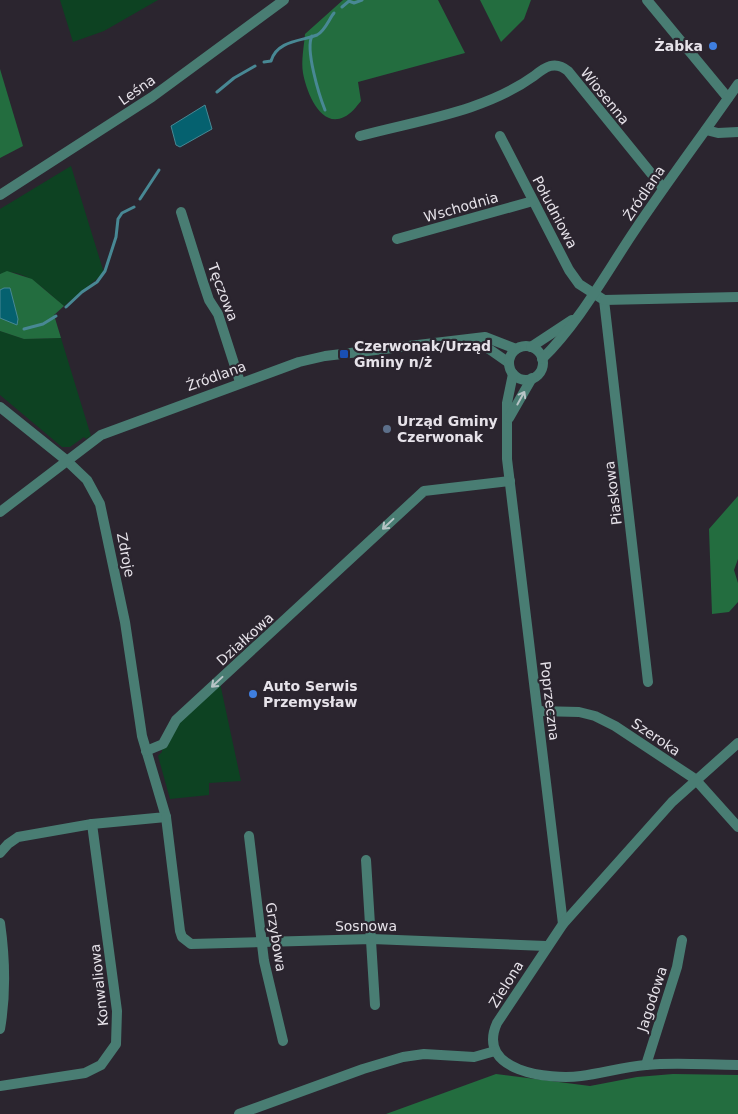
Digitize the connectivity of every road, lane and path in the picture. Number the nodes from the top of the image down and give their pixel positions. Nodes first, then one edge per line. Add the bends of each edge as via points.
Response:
1 (284, 0) edge
2 (647, 0) edge
3 (738, 84) edge
4 (728, 98) junction
5 (706, 130) junction
6 (738, 132) edge
7 (360, 136) dead end
8 (500, 136) dead end
9 (663, 188) junction
10 (0, 195) edge
11 (533, 201) junction
12 (181, 212) dead end
13 (397, 239) dead end
14 (594, 294) junction
15 (738, 297) edge
16 (604, 300) junction
17 (575, 319) junction
18 (471, 340) junction
19 (531, 347) junction
20 (516, 349) junction
21 (542, 359) junction
22 (509, 363) junction
23 (513, 374) junction
24 (532, 378) junction
25 (240, 382) junction
26 (0, 407) edge
27 (509, 418) junction
28 (66, 460) junction
29 (510, 481) junction
30 (0, 512) edge
31 (648, 682) dead end
32 (538, 711) junction
33 (738, 743) edge
34 (146, 751) junction
35 (695, 780) junction
36 (166, 817) junction
37 (92, 824) junction
38 (738, 827) edge
39 (249, 836) dead end
40 (0, 854) edge
41 (366, 860) dead end
42 (0, 923) edge
43 (563, 924) junction
44 (1, 935) edge
45 (372, 939) junction
46 (682, 940) dead end
47 (262, 943) junction
48 (546, 946) junction
49 (375, 1005) dead end
50 (0, 1030) edge
51 (283, 1041) dead end
52 (495, 1050) junction
53 (646, 1065) junction
54 (738, 1066) edge
55 (0, 1086) edge
56 (239, 1114) edge

1 - 10 street, Leśna via 152,97
2 - 4 street
3 - 4 street, Źródlana
4 - 5 street, Źródlana
5 - 6 street
5 - 9 street, Źródlana
7 - 9 street, Wiosenna via 484,103 518,87 546,67 558,65 564,68
8 - 11 street, Południowa
9 - 14 street, Źródlana
11 - 13 street, Wschodnia
11 - 14 street, Południowa via 569,270 579,284
12 - 25 street, Tęczowa
14 - 16 street
14 - 17 street, Źródlana
15 - 16 street
16 - 31 street, Piaskowa
17 - 19 street, Źródlana
17 - 21 street, Źródlana
18 - 20 street, Źródlana via 485,337
18 - 22 street
18 - 25 street, Źródlana via 313,358
19 - 20 street
19 - 21 street
20 - 22 street
21 - 24 street via 540,371
22 - 23 street
23 - 24 street via 522,379
23 - 27 street via 507,403
27 -> 24 street
25 - 28 street, Źródlana via 101,435
26 - 28 street, Zdroje
27 - 29 street
28 - 30 street, Źródlana
28 - 34 street, Zdroje via 95,492 104,519
29 - 32 street, Poprzeczna
29 -> 34 street, Działkowa via 424,491 176,720 163,744
32 - 35 street, Szeroka via 579,712 605,720
32 - 43 street, Poprzeczna
33 - 35 street, Zielona
34 - 36 street
35 - 38 street, Szeroka
35 - 43 street, Zielona via 642,834
36 - 37 street
36 - 47 street, Sosnowa via 180,931 186,942 201,945
37 - 40 street via 18,837
37 - 55 street, Konwaliowa via 117,1010 116,1044 101,1065 85,1073
39 - 47 street, Grzybowa
41 - 45 street
42 - 44 street
43 - 48 street, Zielona
44 - 50 street via 4,991
45 - 47 street, Sosnowa
45 - 48 street, Sosnowa
45 - 49 street
46 - 53 street, Jagodowa via 677,967
47 - 51 street, Grzybowa
48 - 52 street, Zielona via 497,1023 493,1035
52 - 53 street via 510,1066 546,1075 580,1076
52 - 56 street via 474,1057 424,1054 404,1057
53 - 54 street

